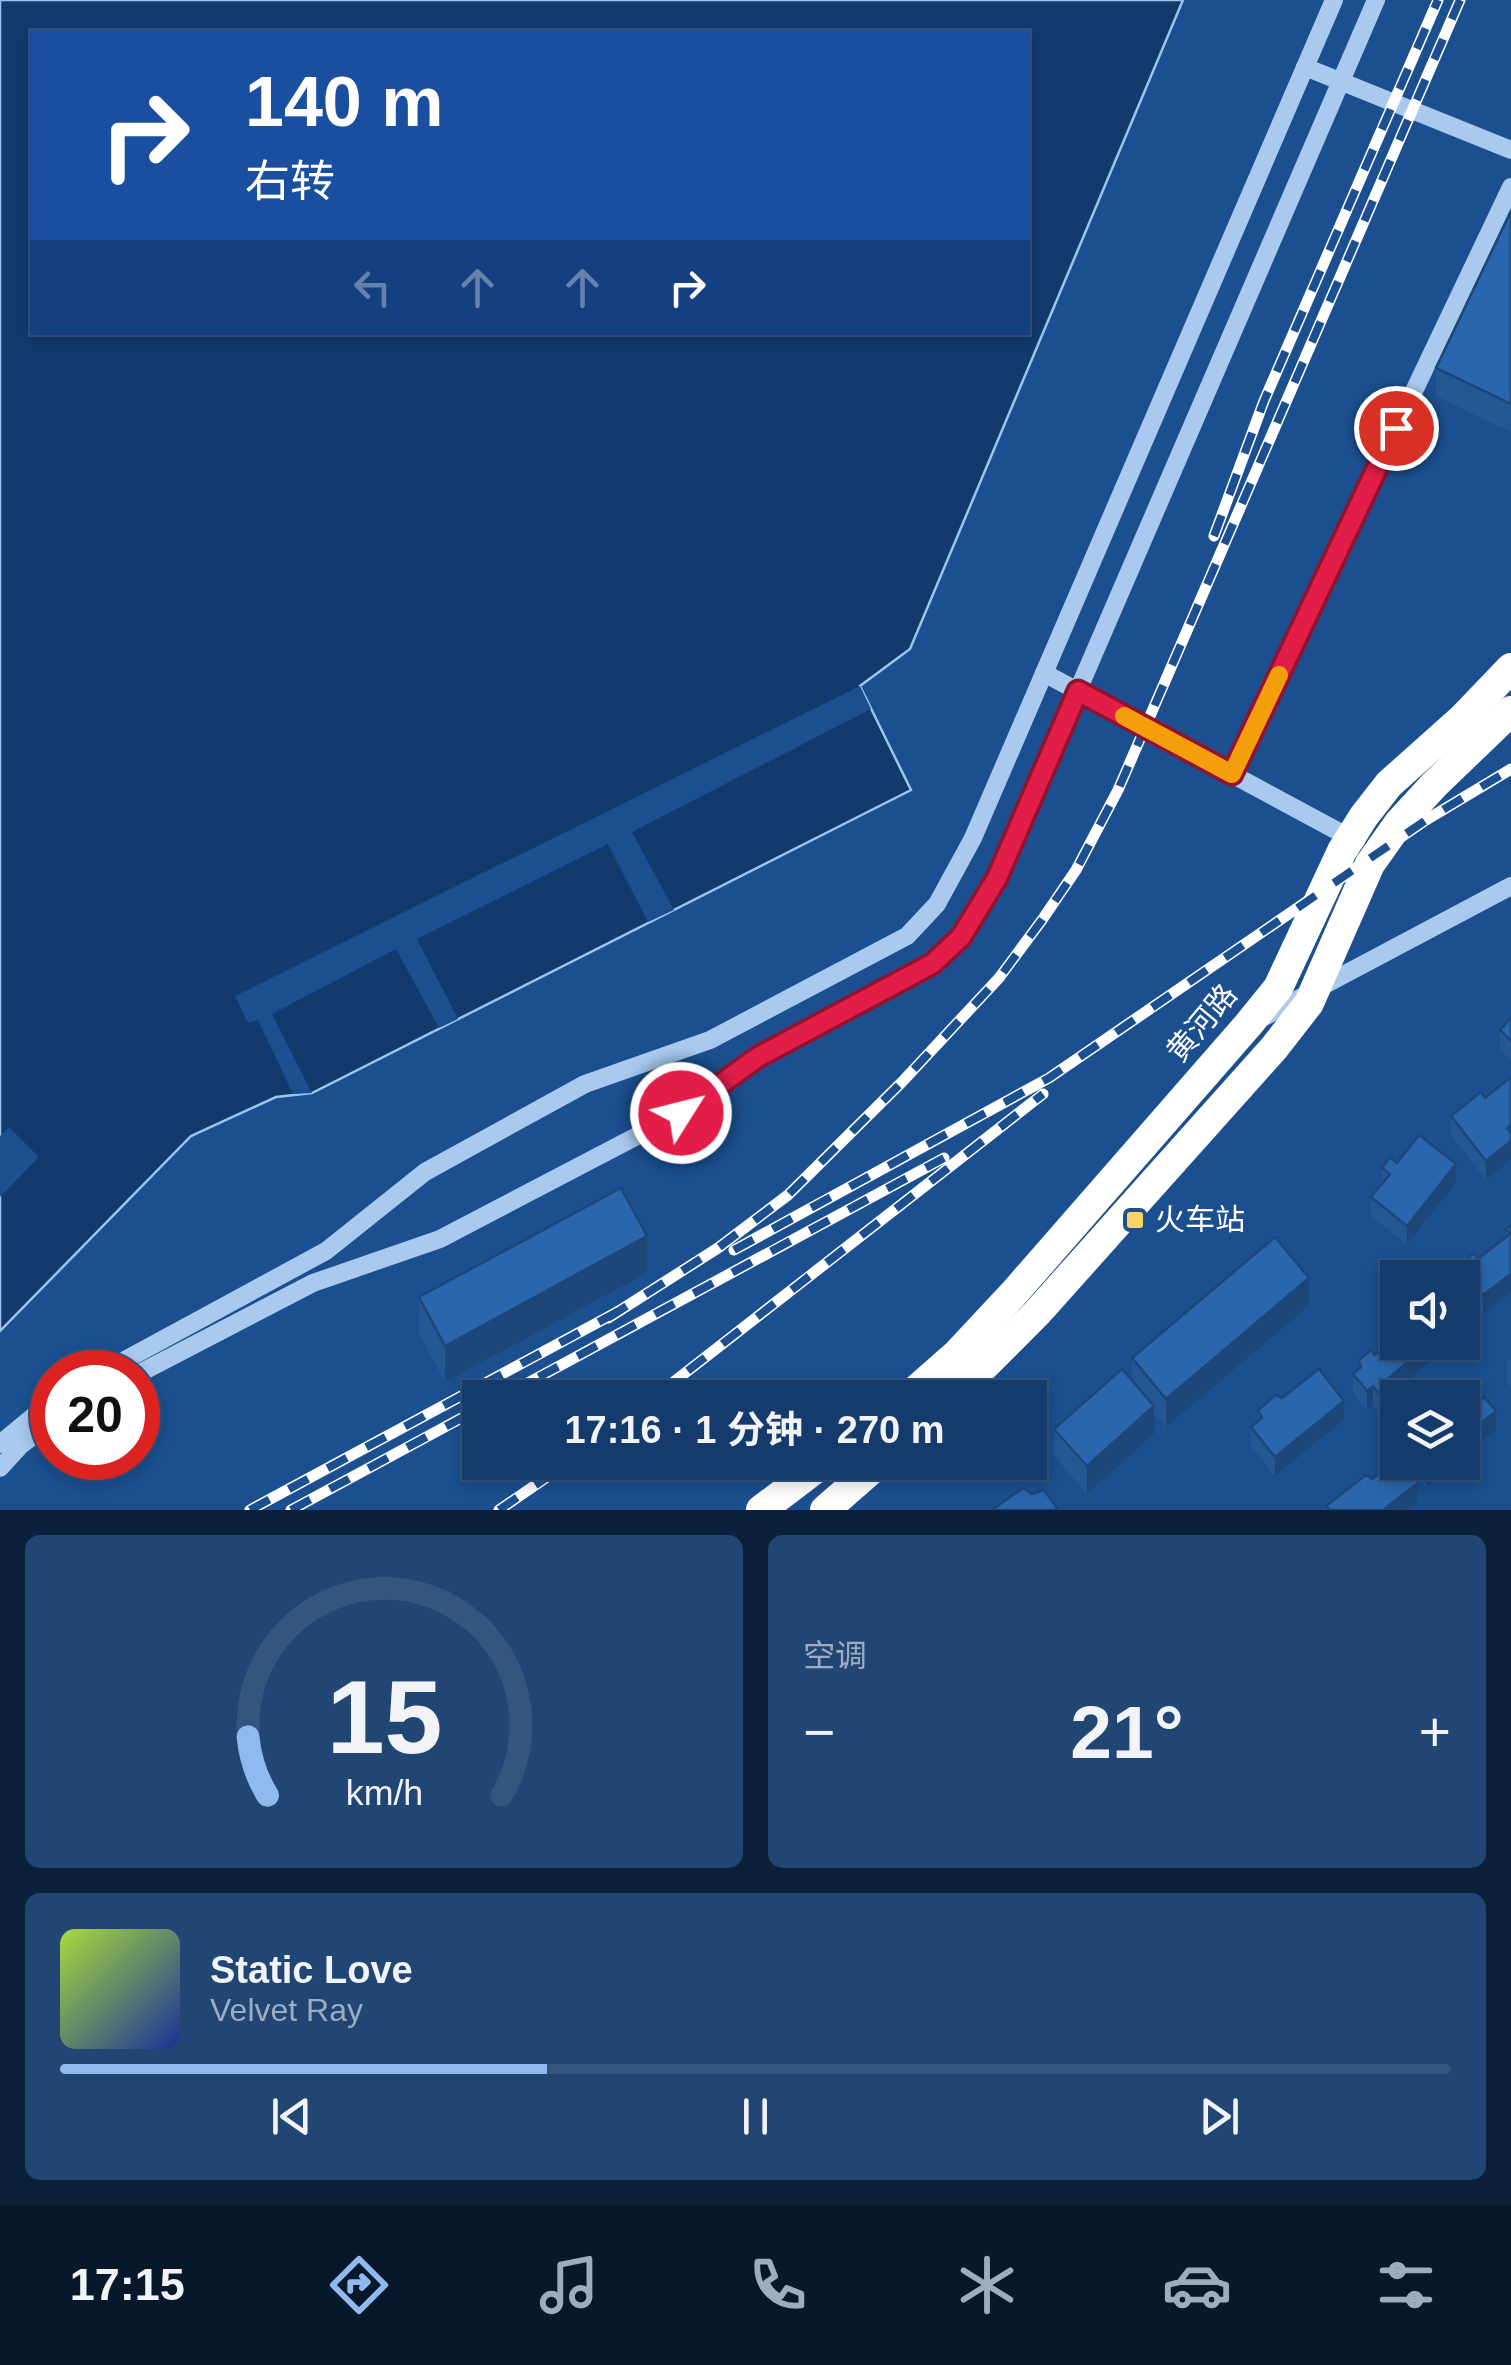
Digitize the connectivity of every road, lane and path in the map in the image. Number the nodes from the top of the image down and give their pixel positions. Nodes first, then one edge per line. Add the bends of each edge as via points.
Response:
1 (1334, 0) edge
2 (1376, 0) edge
3 (1305, 68) junction
4 (1340, 82) junction
5 (1511, 150) edge
6 (1511, 186) edge
7 (1511, 668) edge
8 (1044, 673) junction
9 (1078, 691) junction
10 (1511, 711) edge
11 (1232, 774) junction
12 (1350, 838) junction
13 (1378, 853) junction
14 (1511, 886) edge
15 (1315, 990) junction
16 (1248, 1025) junction
17 (144, 1350) edge
18 (160, 1363) edge
19 (928, 1380) edge
20 (970, 1380) edge
21 (30, 1419) edge
22 (30, 1439) edge
23 (0, 1444) edge
24 (0, 1468) edge
25 (800, 1480) edge
26 (859, 1480) edge
27 (761, 1510) edge
28 (825, 1510) edge

1 - 3 street
2 - 4 street
3 - 4 street
3 - 8 street
4 - 5 street
4 - 9 street
6 - 11 street
7 - 12 highway, 黄河路 via 1390,784
8 - 9 street
8 - 17 street via 956,871 907,936 710,1040 569,1093 425,1172 326,1251
9 - 11 street
9 - 18 street via 997,878 961,937 932,964 758,1057 681,1113 440,1239 313,1283
10 - 13 highway via 1434,785
11 - 12 street
12 - 13 street
12 - 16 highway, 黄河路 via 1278,988
13 - 15 highway
14 - 15 street
15 - 16 street
15 - 20 highway via 1274,1048
16 - 19 highway, 黄河路 via 1014,1293
21 - 23 street
22 - 24 street
25 - 27 highway
26 - 28 highway

